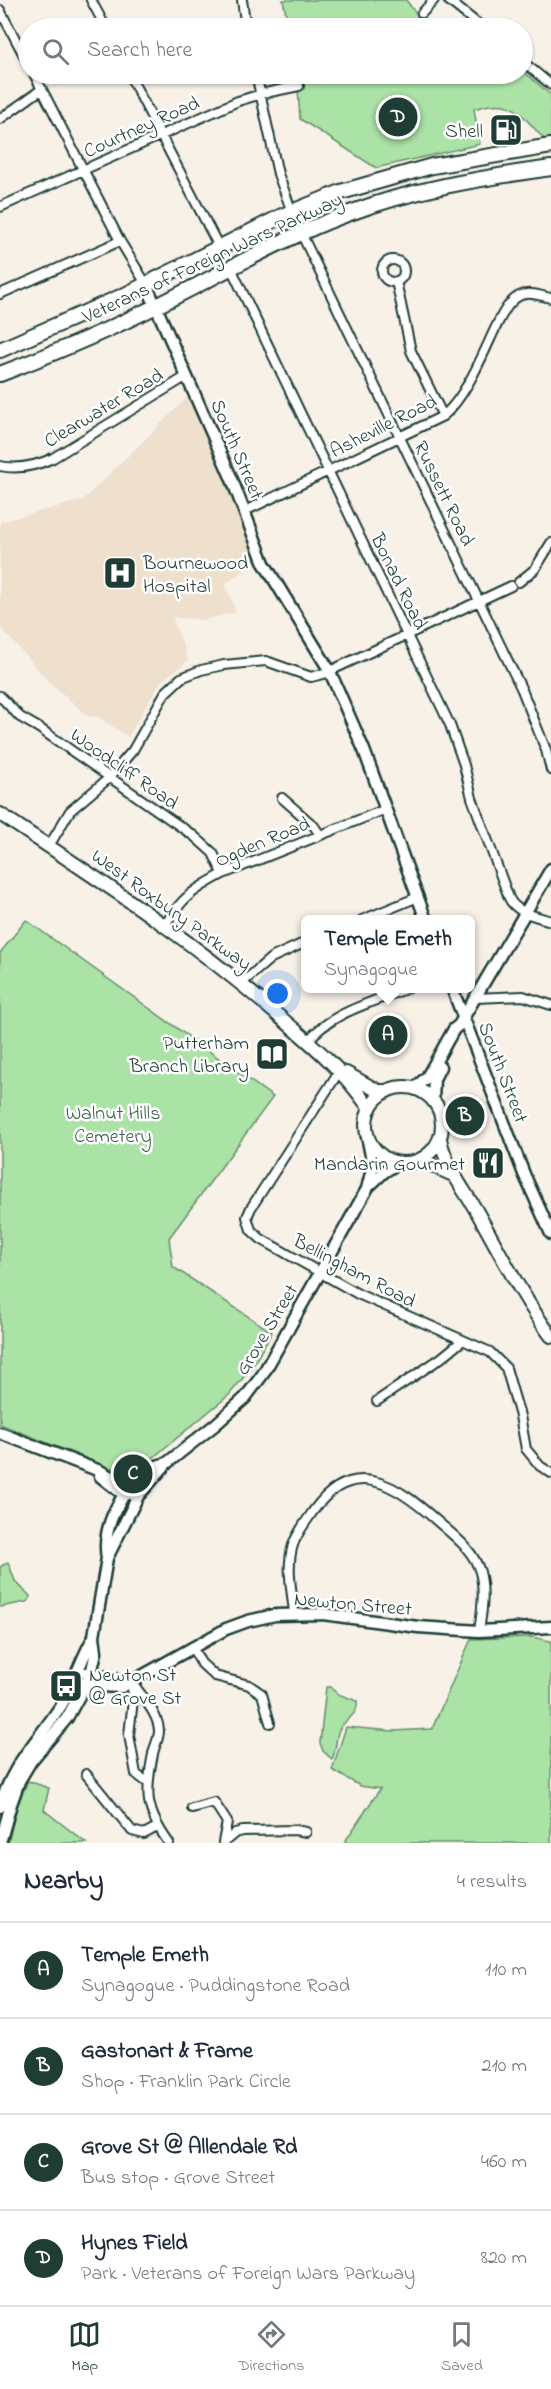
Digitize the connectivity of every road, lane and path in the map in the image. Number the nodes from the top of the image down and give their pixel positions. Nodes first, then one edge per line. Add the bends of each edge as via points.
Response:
1 (91, 0) edge
2 (242, 0) edge
3 (434, 0) edge
4 (447, 0) edge
5 (0, 10) edge
6 (422, 13) dead end
7 (101, 18) edge
8 (245, 18) edge
9 (470, 18) edge
10 (18, 44) edge
11 (533, 71) edge
12 (40, 84) edge
13 (134, 84) edge
14 (258, 84) edge
15 (299, 86) dead end
16 (551, 86) edge
17 (42, 88) junction
18 (260, 95) junction
19 (0, 119) edge
20 (162, 136) junction
21 (551, 146) edge
22 (551, 168) edge
23 (84, 170) junction
24 (0, 207) edge
25 (292, 212) junction
26 (301, 233) junction
27 (120, 241) junction
28 (219, 247) junction
29 (231, 268) junction
30 (396, 281) dead end
31 (146, 284) junction
32 (0, 294) edge
33 (551, 298) edge
34 (157, 305) junction
35 (0, 350) edge
36 (0, 375) edge
37 (187, 376) junction
38 (443, 416) junction
39 (399, 436) junction
40 (0, 466) edge
41 (328, 471) junction
42 (245, 511) junction
43 (551, 543) edge
44 (479, 602) junction
45 (408, 635) junction
46 (329, 671) junction
47 (0, 696) edge
48 (551, 770) edge
49 (109, 778) junction
50 (282, 798) dead end
51 (386, 809) junction
52 (0, 814) edge
53 (320, 834) junction
54 (49, 846) junction
55 (551, 869) edge
56 (223, 874) junction
57 (418, 897) junction
58 (525, 912) junction
59 (374, 915) edge
60 (424, 915) edge
61 (551, 921) edge
62 (165, 925) junction
63 (301, 944) edge
64 (242, 984) junction
65 (396, 993) edge
66 (453, 993) edge
67 (476, 998) junction
68 (551, 1005) edge
69 (461, 1022) junction
70 (308, 1041) junction
71 (340, 1070) junction
72 (415, 1088) junction
73 (385, 1091) junction
74 (433, 1100) junction
75 (369, 1108) junction
76 (367, 1136) junction
77 (440, 1139) junction
78 (420, 1160) junction
79 (398, 1163) junction
80 (453, 1175) junction
81 (367, 1189) junction
82 (551, 1234) edge
83 (321, 1273) junction
84 (551, 1336) edge
85 (462, 1341) junction
86 (377, 1401) dead end
87 (0, 1433) edge
88 (167, 1463) junction
89 (551, 1473) edge
90 (127, 1491) junction
91 (138, 1496) junction
92 (107, 1558) junction
93 (294, 1613) junction
94 (551, 1627) edge
95 (479, 1631) junction
96 (192, 1647) junction
97 (83, 1678) junction
98 (132, 1682) junction
99 (270, 1723) dead end
100 (86, 1774) dead end
101 (147, 1782) junction
102 (0, 1807) edge
103 (192, 1808) dead end
104 (157, 1827) junction
105 (306, 1832) dead end
106 (0, 1843) edge
107 (169, 1843) edge
108 (223, 1843) edge

1 - 7 street
2 - 8 street
3 - 6 street
4 - 9 street
5 - 10 street
11 - 16 street
12 - 17 street, South Street
13 - 20 street
14 - 18 street
15 - 18 street, Courtney Road
17 - 19 street
17 - 23 street, South Street
18 - 20 street, Courtney Road
18 - 25 street via 278,174
20 - 23 street, Courtney Road
20 - 28 street
21 - 25 highway, Veterans of Foreign Wars Parkway via 406,172
22 - 26 highway, Veterans of Foreign Wars Parkway via 408,194
23 - 24 street, Courtney Road
23 - 27 street, South Street
25 - 28 highway, Veterans of Foreign Wars Parkway
26 - 29 highway, Veterans of Foreign Wars Parkway
26 - 39 street, Russett Road
27 - 31 street, South Street
27 - 32 street
28 - 31 highway, Veterans of Foreign Wars Parkway
29 - 34 highway, Veterans of Foreign Wars Parkway
29 - 41 street, Bonad Road
30 - 38 street via 411,351
31 - 34 main road, South Street
31 - 35 highway, Veterans of Foreign Wars Parkway
33 - 38 street, Asheville Road via 528,293 508,306 461,398
34 - 36 highway, Veterans of Foreign Wars Parkway
34 - 37 main road, South Street
37 - 40 street, Clearwater Road via 53,458 37,465
37 - 42 main road, South Street
38 - 39 street, Asheville Road
39 - 41 street, Asheville Road
39 - 44 street, Russett Road
41 - 42 street, Asheville Road
41 - 45 street, Bonad Road
42 - 46 main road, South Street via 264,563
43 - 44 street via 535,568 515,584
44 - 45 street
44 - 48 street, Russett Road via 522,690
45 - 46 street
45 - 58 street, Bonad Road via 450,725 508,898
46 - 49 street via 311,677 266,661 224,665 181,678 165,693 133,750
46 - 51 main road, South Street
47 - 49 street, Woodcliff Road via 20,717
49 - 54 street via 70,811
49 - 56 street, Woodcliff Road via 194,836 213,853
50 - 53 street
51 - 53 street, Ogden Road
51 - 57 main road, South Street
52 - 54 main road, West Roxbury Parkway
53 - 56 street, Ogden Road
54 - 62 main road, West Roxbury Parkway
55 - 58 main road
56 - 62 street, Ogden Road via 186,896
57 - 59 street
57 - 60 main road, South Street
58 - 61 street
58 - 67 main road
62 - 64 main road, West Roxbury Parkway
63 - 64 street via 271,958
64 - 70 main road, West Roxbury Parkway
65 - 70 street via 336,1018
66 - 69 main road, South Street
67 - 68 street via 522,996
67 - 69 main road
69 - 72 main road
69 - 74 main road via 435,1075
69 - 82 main road, South Street
70 - 71 main road, West Roxbury Parkway
71 - 73 main road, West Roxbury Parkway
71 - 75 main road, West Roxbury Parkway
71 - 83 street, Bellingham Road via 247,1217 250,1230 261,1239
72 - 73 main road
72 - 74 main road
73 - 75 main road
74 - 77 main road via 442,1119
75 - 76 main road
76 - 79 main road via 378,1154
76 - 81 main road, Grove Street via 373,1165
77 - 78 main road
77 - 80 main road
78 - 79 main road
78 - 80 main road
79 - 81 main road, Grove Street
80 - 84 main road
81 - 83 main road, Grove Street
83 - 85 street, Bellingham Road via 392,1311
83 - 88 main road, Grove Street via 245,1398
85 - 86 street
85 - 89 street, Bellingham Road via 490,1352 506,1368 526,1449
87 - 90 main road via 87,1468 119,1491
88 - 90 main road, Grove Street via 152,1468
88 - 91 main road, Grove Street
90 - 91 main road
90 - 92 main road, Grove Street via 109,1530
91 - 92 main road, Grove Street
92 - 97 main road, Grove Street
93 - 95 main road, Newton Street
93 - 95 street via 290,1564 293,1544 306,1522 318,1504 337,1488 351,1481 379,1481 421,1507 471,1554 482,1581
93 - 96 main road, Newton Street via 248,1621
94 - 95 main road, Newton Street
96 - 98 main road, Newton Street
96 - 99 street via 215,1676 249,1685 262,1694
97 - 98 main road, Newton Street via 112,1688
97 - 102 main road via 15,1768
97 - 106 main road via 67,1718 25,1771 10,1804
98 - 101 street via 129,1735 136,1774
98 - 101 street via 159,1731
100 - 104 street via 132,1831 144,1834
101 - 104 street via 148,1803
103 - 108 street via 214,1802 227,1822
104 - 107 street
105 - 108 street via 243,1831

